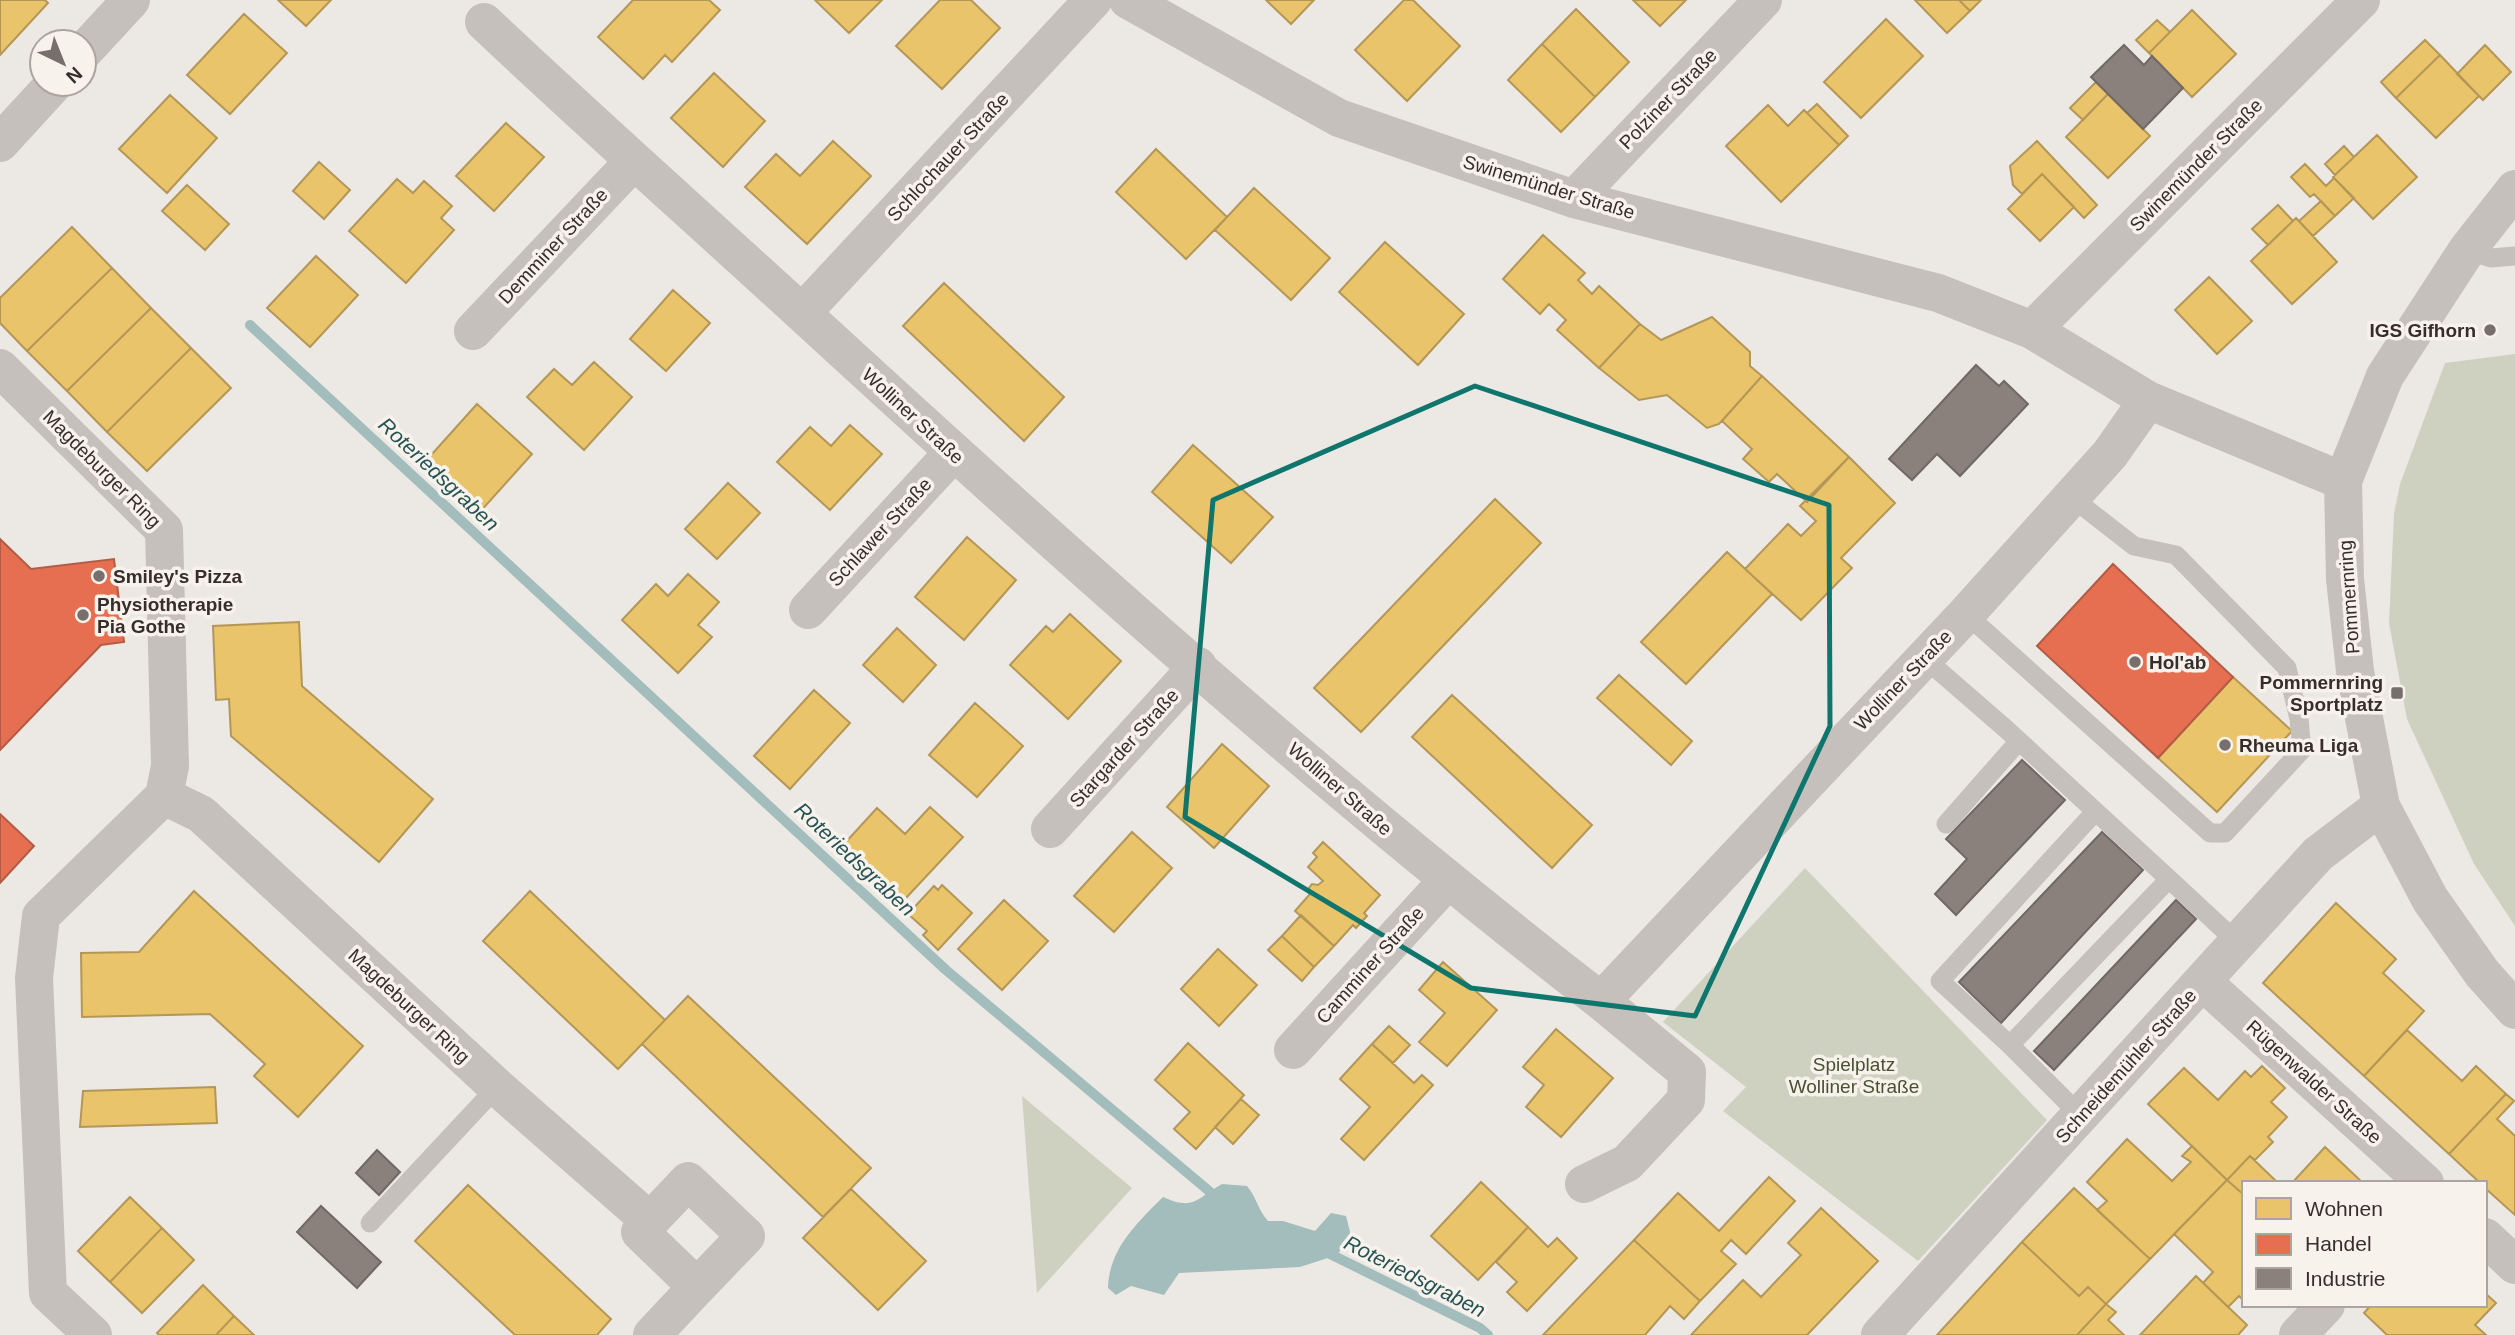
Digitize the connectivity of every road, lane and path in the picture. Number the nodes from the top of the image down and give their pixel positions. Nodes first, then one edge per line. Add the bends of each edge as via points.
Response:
1 (131, 0) edge
2 (1093, 0) edge
3 (1128, 0) edge
4 (1763, 0) edge
5 (2361, 0) edge
6 (484, 22) dead end
7 (98, 36) edge
8 (41, 98) edge
9 (0, 143) edge
10 (632, 162) junction
11 (2515, 189) edge
12 (1574, 199) junction
13 (2467, 250) junction
14 (2515, 256) edge
15 (802, 313) junction
16 (2032, 330) junction
17 (473, 331) dead end
18 (0, 368) edge
19 (2148, 400) junction
20 (952, 454) junction
21 (2343, 481) junction
22 (2071, 497) junction
23 (808, 610) dead end
24 (1966, 614) junction
25 (1923, 657) junction
26 (1198, 666) junction
27 (2019, 741) junction
28 (164, 796) junction
29 (2381, 806) junction
30 (2094, 813) junction
31 (1946, 824) dead end
32 (1050, 829) dead end
33 (2169, 879) junction
34 (1447, 881) junction
35 (2238, 943) junction
36 (2203, 982) junction
37 (1601, 1001) junction
38 (2515, 1010) edge
39 (2010, 1045) junction
40 (1293, 1050) dead end
41 (497, 1087) junction
42 (2081, 1116) junction
43 (2423, 1181) edge
44 (1584, 1184) dead end
45 (650, 1221) junction
46 (370, 1223) dead end
47 (2487, 1239) edge
48 (2515, 1265) edge
49 (697, 1287) junction
50 (2324, 1307) edge
51 (93, 1335) edge
52 (652, 1335) edge
53 (1880, 1335) edge
54 (2298, 1335) edge

1 - 7 street
2 - 15 street, Schlochauer Straße
3 - 12 street, Swinemünder Straße via 1339,118
4 - 12 street, Polziner Straße
5 - 16 street, Swinemünder Straße
6 - 10 street, Wolliner Straße
8 - 9 street
10 - 15 street, Wolliner Straße
10 - 17 street, Demminer Straße
11 - 13 street, Pommernring
12 - 16 street, Swinemünder Straße via 1938,293
13 - 14 lane via 2491,258
13 - 21 street, Pommernring via 2385,376
15 - 20 street, Wolliner Straße
16 - 19 street, Swinemünder Straße
18 - 28 street, Magdeburger Ring via 164,530 170,766
19 - 21 street, Swinemünder Straße
19 - 22 street, Wolliner Straße via 2110,454
20 - 23 street, Schlawer Straße
20 - 26 street, Wolliner Straße
21 - 29 street, Pommernring via 2345,579 2355,671
22 - 24 street, Wolliner Straße
22 - 24 lane via 2134,546 2176,555 2287,668 2302,750 2273,784 2225,833 2210,833
24 - 25 street, Wolliner Straße
25 - 27 lane
25 - 37 street, Wolliner Straße
26 - 32 street, Stargarder Straße
26 - 34 street, Wolliner Straße
27 - 30 lane
27 - 31 lane
28 - 41 street, Magdeburger Ring via 201,814
28 - 51 street via 41,916 34,978 48,1293
29 - 35 street, Schneidemühler Straße via 2318,854
29 - 38 street, Pommernring via 2430,899 2482,973
30 - 33 lane
30 - 39 lane via 1940,981
33 - 35 lane
33 - 39 lane
34 - 37 street, Wolliner Straße
34 - 40 street, Camminer Straße
35 - 36 street, Schneidemühler Straße
36 - 42 street, Schneidemühler Straße
36 - 43 street, Rügenwalder Straße
37 - 44 street via 1687,1072 1686,1100 1626,1163
39 - 42 lane
41 - 45 street, Magdeburger Ring
41 - 46 lane
42 - 53 street, Schneidemühler Straße
45 - 49 street via 640,1233
45 - 49 street via 688,1181 746,1236
47 - 48 street
49 - 52 street
50 - 54 street

